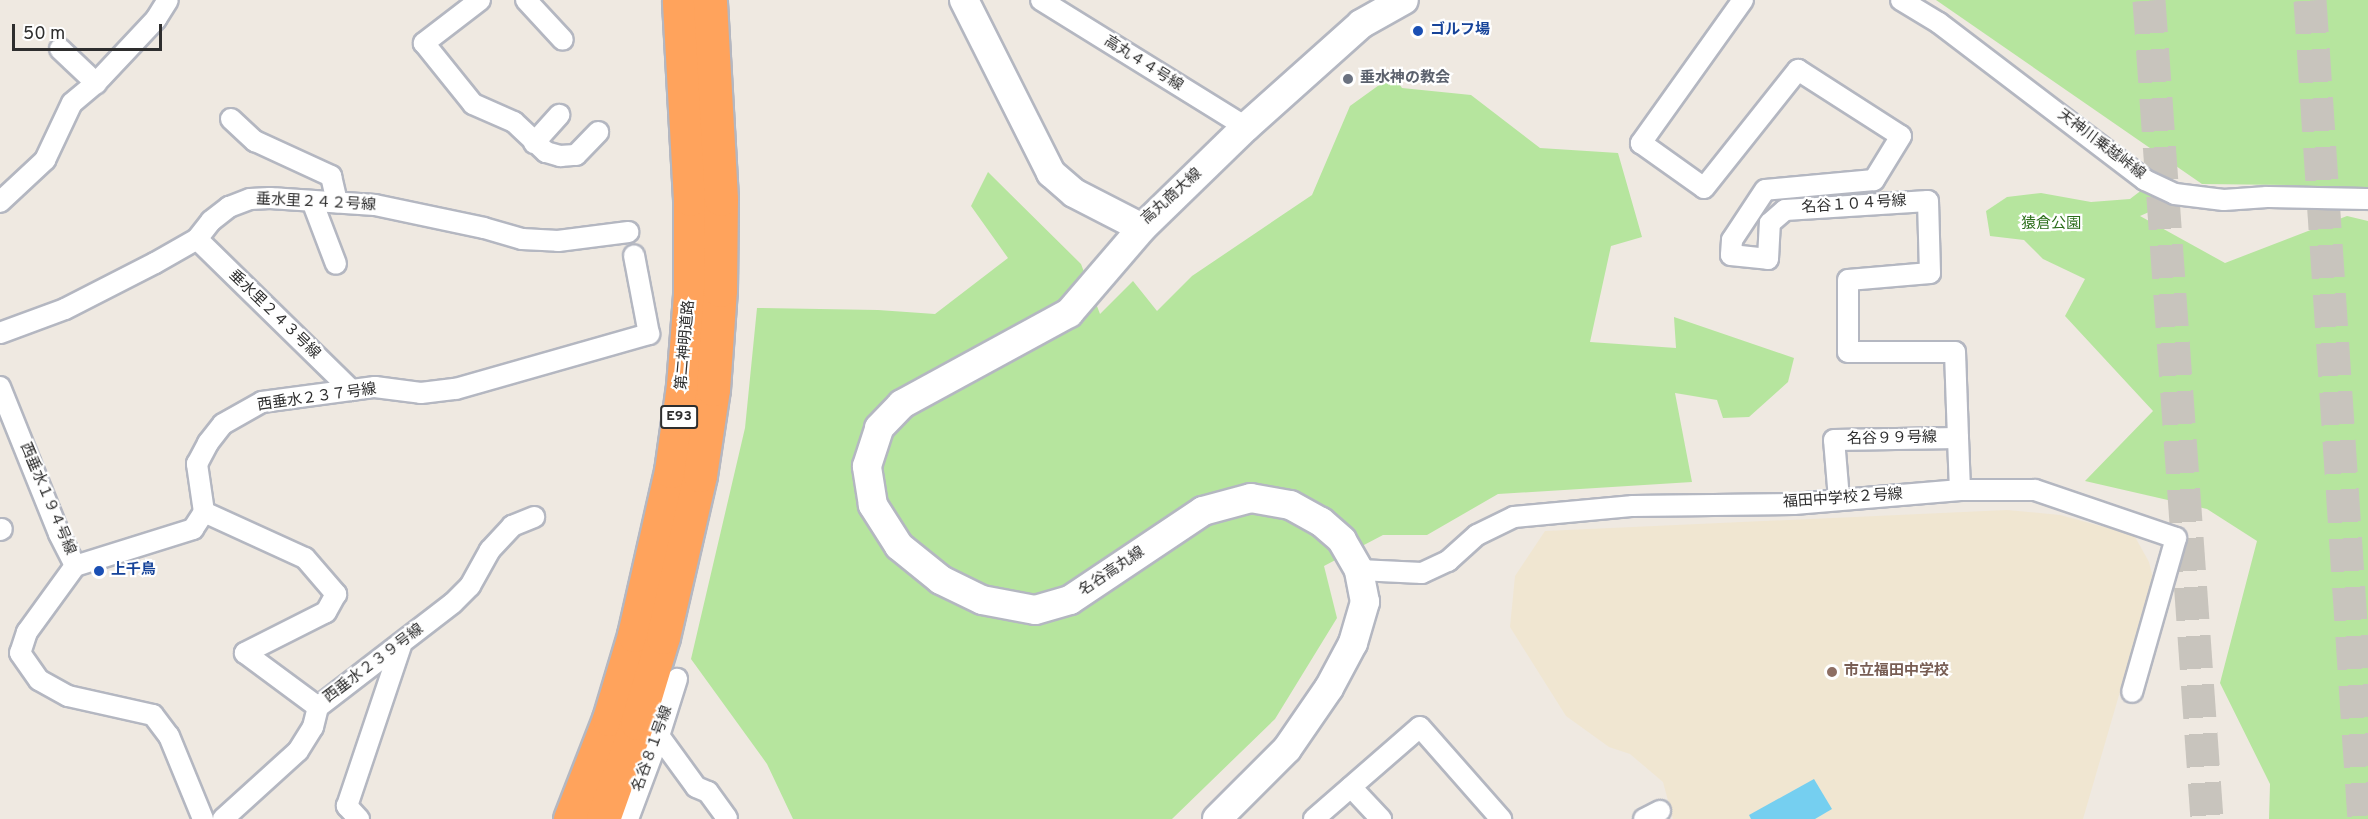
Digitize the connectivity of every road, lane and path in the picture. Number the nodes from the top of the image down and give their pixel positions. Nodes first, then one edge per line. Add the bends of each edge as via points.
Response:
1 (168, 0) edge
2 (480, 0) edge
3 (526, 0) edge
4 (679, 0) edge
5 (710, 0) edge
6 (964, 0) edge
7 (1041, 0) edge
8 (1404, 0) edge
9 (1743, 0) edge
10 (1901, 0) edge
11 (563, 40) dead end
12 (60, 49) dead end
13 (96, 83) junction
14 (559, 114) dead end
15 (231, 119) dead end
16 (1246, 127) junction
17 (598, 132) dead end
18 (534, 143) junction
19 (2368, 199) edge
20 (312, 201) junction
21 (0, 202) edge
22 (337, 202) junction
23 (1142, 228) junction
24 (627, 232) dead end
25 (197, 239) junction
26 (634, 255) dead end
27 (336, 264) dead end
28 (0, 333) edge
29 (0, 387) edge
30 (351, 390) junction
31 (1958, 438) junction
32 (1960, 490) junction
33 (1839, 499) junction
34 (204, 512) junction
35 (534, 518) dead end
36 (75, 566) junction
37 (1359, 570) junction
38 (401, 646) junction
39 (677, 679) dead end
40 (2132, 692) dead end
41 (318, 707) junction
42 (659, 736) junction
43 (1351, 787) junction
44 (727, 818) dead end
45 (203, 819) edge
46 (223, 819) edge
47 (359, 819) edge
48 (570, 819) edge
49 (603, 819) edge
50 (628, 819) edge
51 (1217, 819) edge
52 (1314, 819) edge
53 (1381, 819) edge
54 (1501, 819) edge

1 - 13 street via 156,19
2 - 18 street via 424,43 473,104 514,122
3 - 11 street
4 - 48 highway, 第二神明道路 / E93 via 690,199 690,294 683,386 671,471 634,635 609,718
5 - 49 highway, 第二神明道路 / E93 via 721,199 713,389 700,475 663,637 638,723
6 - 23 street, 高丸商大線 via 1051,173 1074,193
7 - 16 street, 高丸４４号線
8 - 16 street, 高丸商大線 via 1361,24
9 - 31 street, 名谷１０４号線 via 1641,143 1704,188 1798,70 1901,136 1874,180 1764,190 1732,240 1731,255 1768,259 1770,223 1785,210 1928,201 1930,273 1848,280 1848,352 1955,352
10 - 19 street, 天神川乗越峠線 via 1939,23 2145,180 2175,194 2224,200
12 - 13 street
13 - 21 street via 72,103 45,160
14 - 18 street
15 - 22 street via 251,148 331,176
16 - 23 street, 高丸商大線
17 - 18 street via 576,154 560,156
20 - 22 street, 垂水里２４２号線
20 - 25 street, 垂水里２４２号線 via 250,199 229,207
20 - 27 street
22 - 24 street, 垂水里２４２号線 via 375,205 522,239 558,241
23 - 37 street, 名谷高丸線 via 1069,313 902,404 879,428 867,466 873,505 899,546 941,580 982,600 1035,610 1070,600 1203,511 1251,498 1290,505 1322,522 1342,540
25 - 28 street, 垂水里２４２号線 via 65,309
25 - 30 street, 垂水里２４３号線
26 - 30 street, 西垂水２３７号線 via 649,334 456,388 421,393 375,387
29 - 36 street, 西垂水１９４号線
30 - 34 street, 西垂水２３７号線 via 262,402 223,424 197,464
31 - 32 street, 名谷９９号線
31 - 33 street, 名谷９９号線 via 1834,440
32 - 33 street, 福田中学校２号線
32 - 40 street, 福田中学校２号線 via 2035,490 2176,538
33 - 37 street, 福田中学校２号線 via 1794,504 1633,506 1514,518 1477,535 1448,561 1422,573
34 - 36 street via 193,529
34 - 41 street via 305,558 336,594 326,612 245,653
35 - 38 street, 西垂水２３９号線 via 512,526 490,550 470,586
36 - 45 street, 西垂水１９４号線 via 27,632 21,653 39,680 68,696 153,715 169,736
37 - 51 street, 名谷高丸線 via 1365,602 1353,642 1329,688 1287,749
38 - 41 street, 西垂水２３９号線
38 - 47 street via 347,806
39 - 42 street, 名谷８１号線
41 - 46 street, 西垂水２３９号線 via 313,727 298,751
42 - 44 street via 696,787 708,792
42 - 50 street, 名谷８１号線
43 - 52 street
43 - 53 street
43 - 54 street via 1420,727

